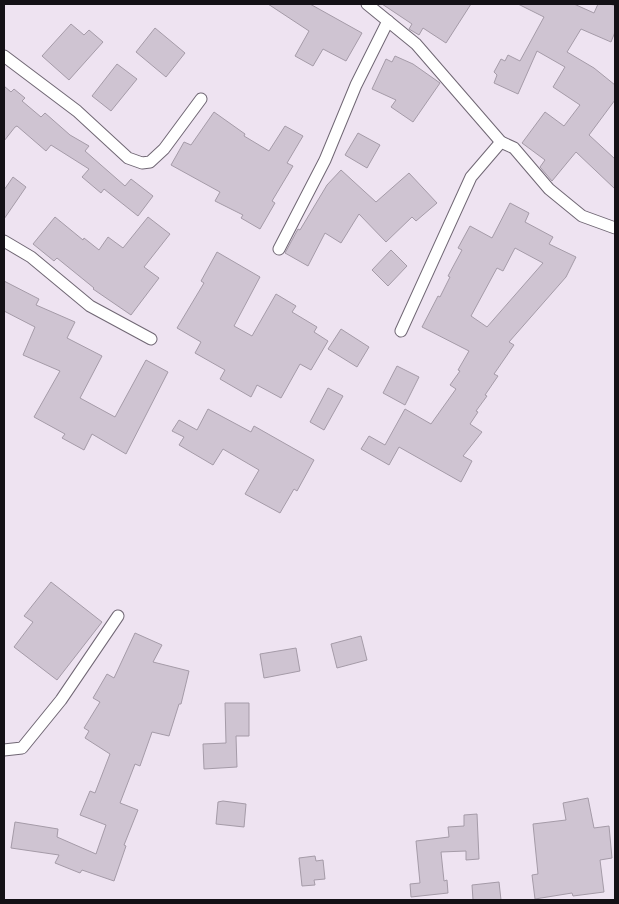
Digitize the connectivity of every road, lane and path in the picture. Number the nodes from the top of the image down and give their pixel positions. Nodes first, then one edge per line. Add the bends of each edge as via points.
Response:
1 (367, 4) edge
2 (388, 21) junction
3 (4, 56) edge
4 (201, 99) dead end
5 (501, 142) junction
6 (615, 228) edge
7 (4, 241) edge
8 (280, 249) dead end
9 (401, 331) dead end
10 (150, 339) dead end
11 (118, 616) dead end
12 (4, 750) edge

1 - 2 street
2 - 5 street via 416,44
2 - 8 street via 356,84 325,160
3 - 4 street via 77,111 128,158 142,164 150,162 164,149
5 - 6 street via 514,148 549,189 582,216
5 - 9 street via 471,177
7 - 10 street via 31,258 90,306
11 - 12 street via 62,700 22,748

